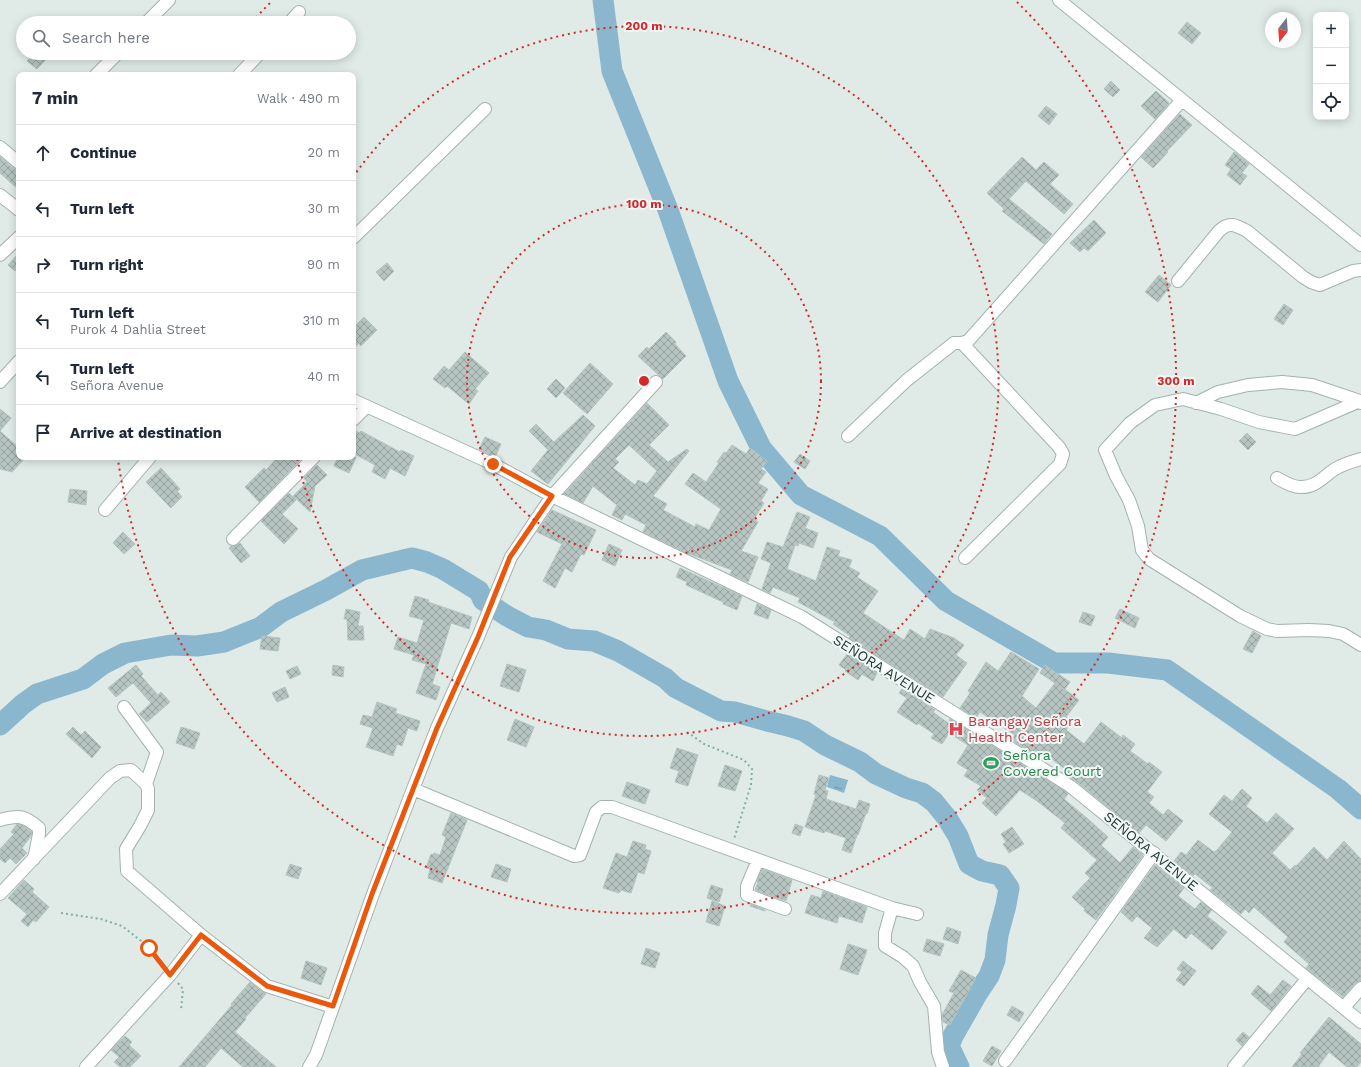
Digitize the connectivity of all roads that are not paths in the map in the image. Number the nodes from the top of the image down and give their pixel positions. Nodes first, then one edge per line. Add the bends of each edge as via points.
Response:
1 (169, 0) edge
2 (1059, 0) edge
3 (299, 12) dead end
4 (153, 16) edge
5 (295, 16) edge
6 (111, 60) edge
7 (253, 60) edge
8 (99, 72) edge
9 (242, 72) edge
10 (1182, 100) junction
11 (485, 109) dead end
12 (0, 147) edge
13 (16, 158) edge
14 (0, 195) edge
15 (16, 208) edge
16 (356, 235) edge
17 (16, 240) edge
18 (1361, 245) edge
19 (0, 255) edge
20 (1361, 270) edge
21 (1178, 281) dead end
22 (962, 343) junction
23 (16, 364) edge
24 (0, 382) edge
25 (656, 382) dead end
26 (1360, 400) edge
27 (356, 402) edge
28 (1196, 403) junction
29 (366, 407) junction
30 (356, 417) edge
31 (848, 436) dead end
32 (1361, 459) edge
33 (147, 460) edge
34 (311, 460) edge
35 (1277, 478) dead end
36 (552, 496) junction
37 (105, 510) dead end
38 (233, 539) dead end
39 (965, 558) dead end
40 (1361, 645) edge
41 (124, 707) dead end
42 (146, 784) junction
43 (413, 789) junction
44 (0, 820) edge
45 (1154, 853) junction
46 (34, 859) junction
47 (758, 860) junction
48 (0, 894) edge
49 (892, 908) junction
50 (785, 909) dead end
51 (917, 914) dead end
52 (201, 935) junction
53 (1307, 979) junction
54 (1361, 988) edge
55 (333, 1006) junction
56 (1344, 1007) junction
57 (1361, 1022) edge
58 (1005, 1061) dead end
59 (86, 1067) edge
60 (309, 1067) edge
61 (943, 1067) edge
62 (1234, 1067) edge

1 - 4 street
2 - 10 street
3 - 5 street
6 - 8 street
7 - 9 street
10 - 18 street
10 - 22 street via 968,341
11 - 16 street
12 - 13 street
14 - 15 street
17 - 19 street
20 - 21 street via 1320,285 1302,277 1247,231 1229,224 1219,231
22 - 31 street via 954,342 907,380
22 - 39 street via 1059,446 1063,454 1060,464
23 - 24 street
25 - 36 street
26 - 28 street via 1312,385 1282,382 1248,385 1218,392
26 - 28 street via 1295,429 1259,422
27 - 29 street, SEÑORA AVENUE
28 - 40 street via 1183,399 1155,405 1130,423 1105,450 1129,500 1138,526 1142,550 1149,559 1240,616 1266,629 1277,632 1329,631 1343,634
29 - 30 street
29 - 36 street, SEÑORA AVENUE via 493,464
32 - 35 street via 1335,469 1310,486 1292,486
33 - 37 street
34 - 38 street
36 - 43 street via 510,557
36 - 45 street, SEÑORA AVENUE via 802,617 1070,786
41 - 42 street via 157,752
42 - 46 street via 131,770 120,771 110,778
42 - 52 street via 148,810 126,849 127,871
43 - 47 street via 574,856 580,855 596,812 602,807 612,806
43 - 55 street via 372,894
44 - 46 street via 28,818 38,828
45 - 53 street, SEÑORA AVENUE
45 - 58 street
46 - 48 street
47 - 49 street
47 - 50 street via 747,886 747,895
49 - 51 street
49 - 61 street via 885,933 885,946 913,966 934,1006 938,1052
52 - 55 street via 267,986
52 - 59 street via 170,975
53 - 56 street, SEÑORA AVENUE
53 - 62 street
54 - 56 street
55 - 60 street via 316,1055
56 - 57 street, SEÑORA AVENUE

